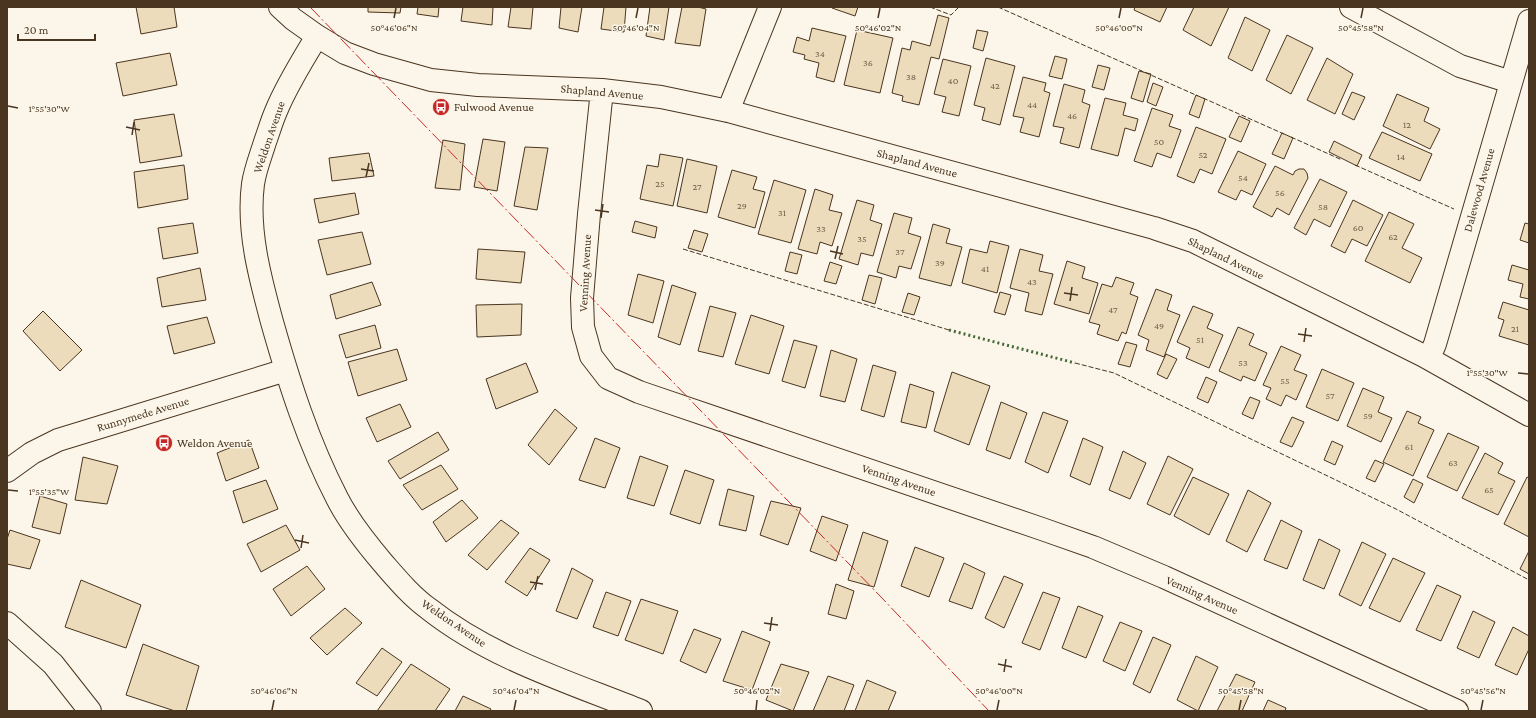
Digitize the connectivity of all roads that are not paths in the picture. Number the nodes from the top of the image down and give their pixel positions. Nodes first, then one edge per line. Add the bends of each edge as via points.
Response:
1 (280, 7) edge
2 (770, 7) edge
3 (1351, 7) edge
4 (1529, 21) edge
5 (317, 36) junction
6 (1511, 82) junction
7 (602, 90) junction
8 (728, 111) junction
9 (1429, 358) junction
10 (286, 370) junction
11 (1529, 415) edge
12 (7, 471) edge
13 (7, 623) edge
14 (90, 711) edge
15 (641, 711) edge
16 (1457, 711) edge

1 - 5 street, Shapland Avenue
2 - 8 street
3 - 6 street via 1460,66
4 - 6 street, Dalewood Avenue
5 - 7 street, Shapland Avenue via 345,53 432,80 478,85
5 - 10 street, Weldon Avenue via 292,78 277,110 253,184 252,219 256,251 265,295
6 - 9 street, Dalewood Avenue
7 - 8 street, Shapland Avenue
7 - 16 street, Venning Avenue via 582,298 583,326 591,356 608,378 639,392 1092,547 1164,577
8 - 9 street, Shapland Avenue via 1131,221 1193,241
9 - 11 street, Shapland Avenue
10 - 12 street, Runnymede Avenue via 58,440 32,453
10 - 15 street, Weldon Avenue via 310,438 338,500 364,541 399,582 429,609 475,640 512,659
13 - 14 street via 53,664

